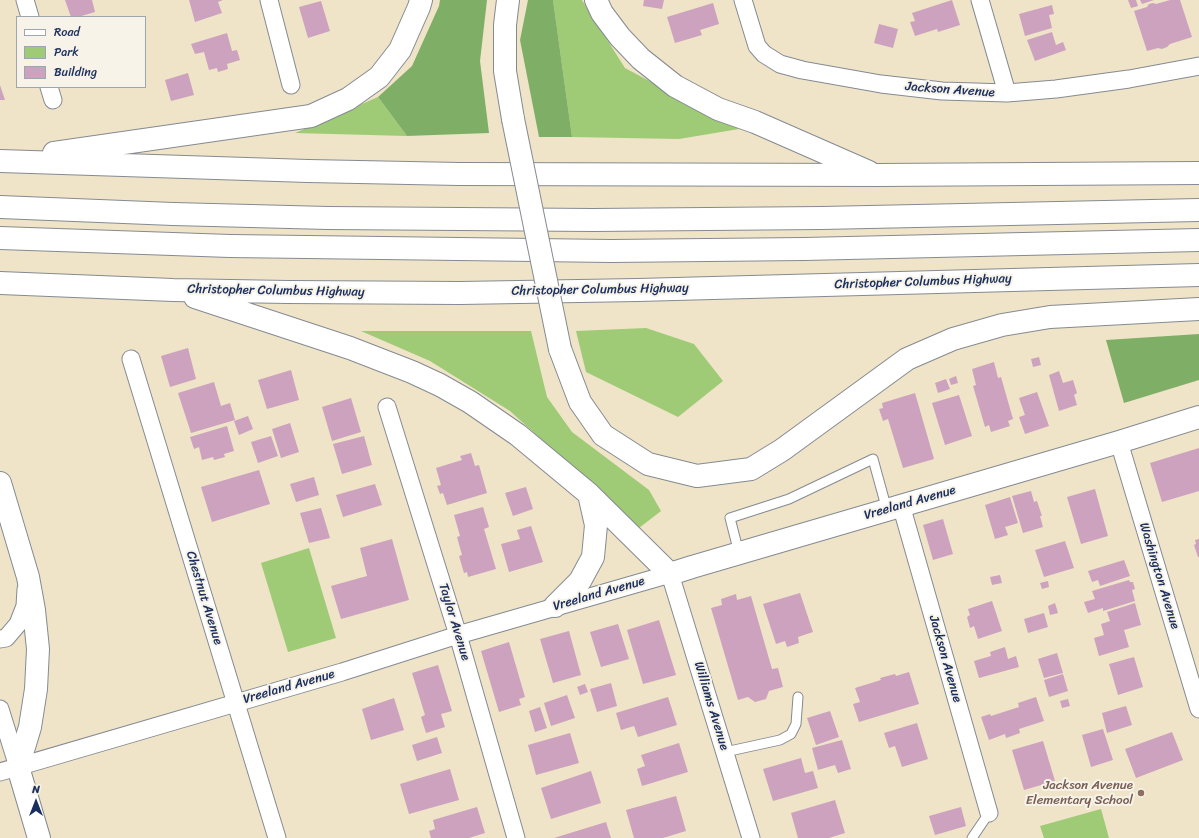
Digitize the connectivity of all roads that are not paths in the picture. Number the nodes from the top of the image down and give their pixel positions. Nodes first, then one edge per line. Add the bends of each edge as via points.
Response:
1 (25, 0) edge
2 (269, 0) edge
3 (421, 0) edge
4 (508, 0) edge
5 (596, 0) edge
6 (742, 0) edge
7 (980, 0) edge
8 (30, 16) edge
9 (1199, 66) edge
10 (291, 85) dead end
11 (1007, 93) junction
12 (0, 161) edge
13 (1199, 174) edge
14 (878, 176) junction
15 (0, 207) edge
16 (1199, 210) edge
17 (0, 238) edge
18 (1199, 240) edge
19 (1199, 275) edge
20 (0, 283) edge
21 (173, 290) junction
22 (1199, 309) edge
23 (131, 359) dead end
24 (387, 407) dead end
25 (1199, 417) edge
26 (1119, 442) junction
27 (0, 483) edge
28 (589, 494) junction
29 (894, 508) junction
30 (739, 553) junction
31 (670, 574) junction
32 (28, 577) junction
33 (555, 606) junction
34 (458, 634) junction
35 (0, 639) edge
36 (798, 697) dead end
37 (236, 703) junction
38 (0, 709) edge
39 (1199, 709) edge
40 (725, 752) junction
41 (9, 770) edge
42 (988, 813) joint
43 (39, 838) edge
44 (277, 838) edge
45 (516, 838) edge
46 (751, 838) edge
47 (972, 838) edge

1 - 8 street
2 - 10 street
3 - 12 main road via 400,50 379,77 348,99 310,116
4 - 22 main road, bridge via 505,71 560,349 580,402 603,435 648,464 697,476 751,469 782,450 907,359 953,339 1002,325 1050,317
5 - 14 main road via 602,13 620,37 641,59 675,86 718,109 755,122
6 - 11 street, Jackson Avenue via 756,46 780,64 881,84 942,91
7 - 11 street
9 - 11 street, Jackson Avenue via 1129,79
12 - 14 main road via 451,174
13 - 14 main road
15 - 16 main road via 328,218 593,220
17 - 18 main road via 276,247 611,251
19 - 21 main road, Christopher Columbus Highway via 460,293
20 - 21 main road, Christopher Columbus Highway
21 - 28 main road via 350,348 440,385 518,435
23 - 37 street, Chestnut Avenue
24 - 34 street, Taylor Avenue
25 - 26 main road, Vreeland Avenue
26 - 29 main road, Vreeland Avenue
26 - 39 street, Washington Avenue
27 - 32 main road
28 - 31 main road
28 - 33 main road via 596,525 593,557 580,581
29 - 30 main road, Vreeland Avenue
29 - 30 lane via 873,459 789,499 730,518
29 - 42 street, Jackson Avenue
30 - 31 main road, Vreeland Avenue
31 - 33 street, Vreeland Avenue
31 - 40 street, Williams Avenue
32 - 35 street via 24,606 18,624 6,638
32 - 41 main road via 38,649 36,689 30,727
33 - 34 street, Vreeland Avenue
34 - 37 street, Vreeland Avenue
34 - 45 street, Taylor Avenue
36 - 40 lane via 796,724 791,734 780,740
37 - 41 street, Vreeland Avenue
37 - 44 street, Chestnut Avenue
38 - 41 street
40 - 46 street, Williams Avenue
41 - 43 main road
42 - 47 lane

